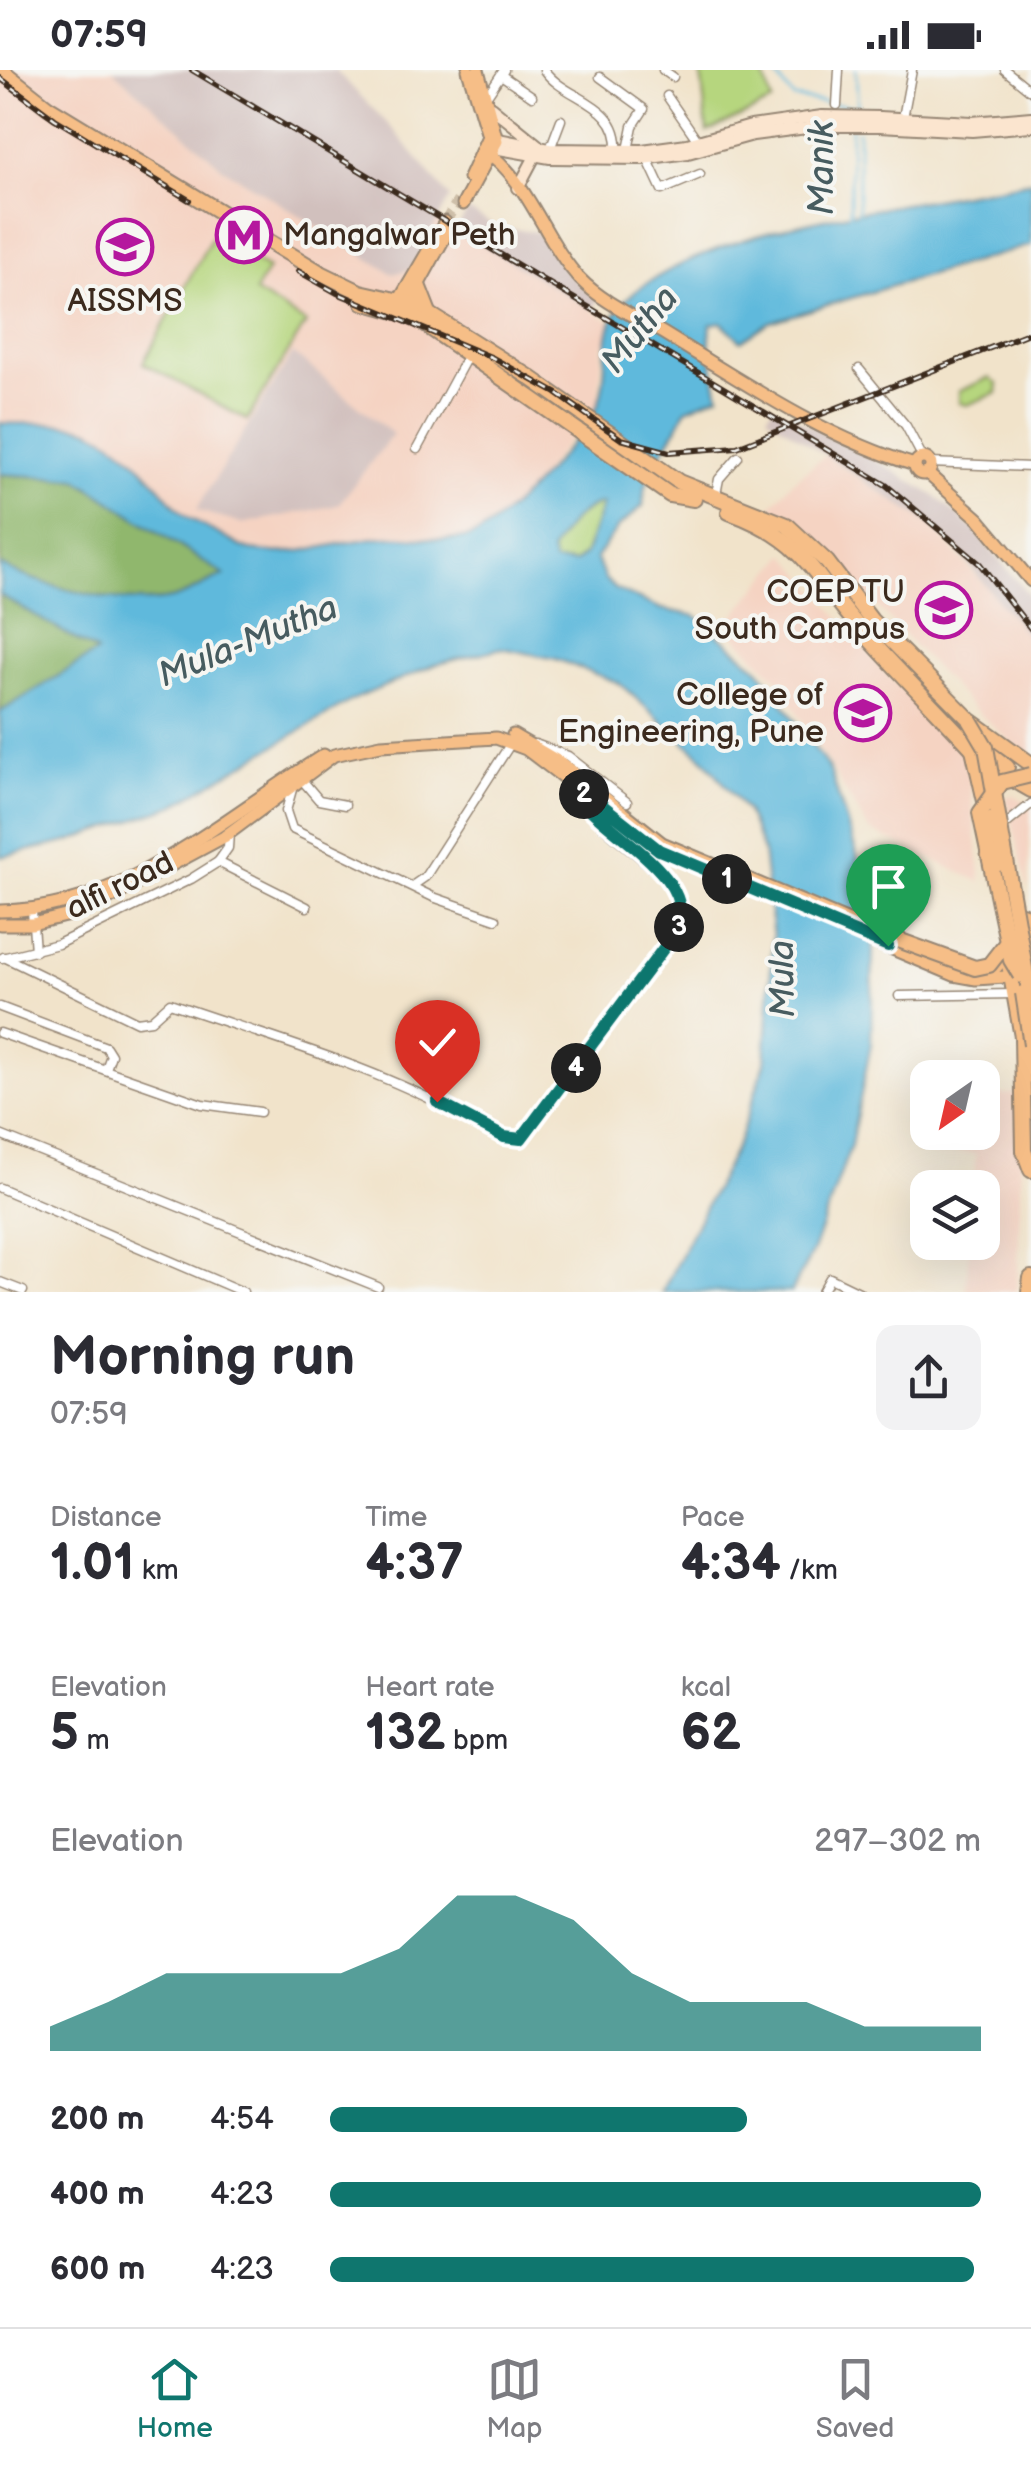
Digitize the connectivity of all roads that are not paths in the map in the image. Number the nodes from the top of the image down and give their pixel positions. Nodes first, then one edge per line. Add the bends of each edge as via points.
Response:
1 (2, 70) edge
2 (468, 70) edge
3 (478, 70) edge
4 (544, 70) edge
5 (663, 70) edge
6 (839, 70) edge
7 (912, 70) edge
8 (1004, 70) edge
9 (502, 72) edge
10 (600, 77) dead end
11 (673, 77) dead end
12 (0, 80) edge
13 (1031, 91) edge
14 (488, 94) junction
15 (532, 96) dead end
16 (667, 96) dead end
17 (837, 103) dead end
18 (491, 108) junction
19 (1031, 117) edge
20 (561, 120) dead end
21 (889, 122) junction
22 (774, 126) junction
23 (1031, 126) edge
24 (698, 142) junction
25 (490, 150) junction
26 (623, 150) junction
27 (542, 151) junction
28 (647, 158) junction
29 (700, 174) dead end
30 (518, 188) junction
31 (180, 193) junction
32 (460, 202) tunnel mouth
33 (418, 285) junction
34 (401, 306) junction
35 (429, 314) junction
36 (469, 353) junction
37 (509, 369) junction
38 (859, 369) dead end
39 (523, 382) junction
40 (417, 449) dead end
41 (738, 457) dead end
42 (924, 465) junction
43 (1031, 466) edge
44 (675, 488) junction
45 (715, 499) junction
46 (1031, 581) edge
47 (970, 720) junction
48 (513, 739) junction
49 (527, 745) junction
50 (975, 756) junction
51 (998, 764) junction
52 (1031, 764) edge
53 (298, 783) junction
54 (1029, 783) edge
55 (586, 787) junction
56 (1000, 794) junction
57 (628, 802) dead end
58 (1031, 804) edge
59 (345, 805) dead end
60 (989, 816) junction
61 (1005, 826) junction
62 (227, 828) junction
63 (679, 855) junction
64 (218, 862) junction
65 (412, 886) junction
66 (307, 907) dead end
67 (0, 911) edge
68 (32, 917) junction
69 (496, 919) dead end
70 (0, 924) edge
71 (890, 937) junction
72 (1007, 948) junction
73 (35, 951) junction
74 (2, 958) edge
75 (1023, 972) edge
76 (980, 975) junction
77 (1014, 994) junction
78 (899, 996) dead end
79 (1031, 1002) edge
80 (0, 1007) edge
81 (0, 1034) edge
82 (1031, 1045) edge
83 (106, 1069) junction
84 (260, 1112) dead end
85 (0, 1136) edge
86 (1031, 1162) edge
87 (1030, 1170) edge
88 (1031, 1185) edge
89 (0, 1188) edge
90 (1031, 1278) edge
91 (0, 1282) edge
92 (378, 1287) dead end
93 (23, 1290) edge
94 (243, 1292) edge
95 (822, 1292) edge
96 (859, 1292) edge
97 (1029, 1292) edge

1 - 31 highway
2 - 25 main road
3 - 14 main road
4 - 26 street via 587,98 612,124
5 - 11 street
6 - 17 street
7 - 21 street
8 - 13 street
9 - 14 street
9 - 15 street
10 - 26 street via 644,109
12 - 31 highway via 43,114
14 - 18 main road
16 - 24 street
18 - 25 main road
18 - 27 main road
19 - 21 main road
20 - 27 street
21 - 22 main road, bridge
21 - 23 main road via 972,131
22 - 24 main road
22 - 28 main road via 688,153
24 - 26 main road
25 - 27 main road
25 - 30 main road
25 - 32 main road
26 - 27 main road
27 - 28 main road
27 - 30 main road
28 - 29 street via 662,190
30 - 42 main road via 563,258 597,293 776,402 887,457
31 - 34 highway via 343,285
33 - 34 main road
33 - 34 main road via 448,223
33 - 35 highway
34 - 35 highway
34 - 36 highway
35 - 37 highway
36 - 37 highway
36 - 39 highway
36 - 40 street
37 - 39 highway
38 - 42 street via 912,435
39 - 44 highway
41 - 45 street via 719,479
42 - 43 street
42 - 46 main road
44 - 45 highway
44 - 50 highway via 793,544
45 - 47 highway via 787,525
47 - 52 highway
47 - 79 highway, bridge via 990,763
48 - 49 main road
48 - 53 main road via 352,749
48 - 62 main road via 474,732 344,744
48 - 65 street via 425,877
49 - 55 main road
49 - 57 street via 568,756
50 - 51 highway
50 - 60 highway
51 - 54 highway
51 - 56 highway
53 - 59 street via 319,800
53 - 62 main road
53 - 65 street via 286,811 292,829
54 - 56 highway
54 - 72 highway, bridge via 1002,782 980,813
55 - 63 main road via 635,835
55 - 74 street via 586,805 666,876 684,912 678,929 521,1139 170,1002 151,1020 137,1022
56 - 61 highway
58 - 61 street
60 - 72 highway via 983,820
60 - 75 highway, bridge
61 - 75 highway via 1023,920
62 - 64 street, alfi road via 228,848
62 - 68 main road via 86,911
63 - 71 main road
63 - 76 main road via 954,975
64 - 66 street
64 - 73 street, alfi road
65 - 69 street
67 - 68 main road
68 - 70 main road
68 - 73 street
71 - 72 highway, bridge via 974,968 989,965
71 - 76 main road, bridge
72 - 75 highway, bridge
72 - 76 highway
73 - 74 street, alfi road
75 - 76 main road
75 - 77 highway
75 - 82 highway, bridge
77 - 78 street
77 - 87 highway
80 - 83 street via 106,1048
81 - 83 street
83 - 84 street via 202,1104
85 - 92 street
86 - 87 highway
87 - 88 highway
89 - 94 street
90 - 97 highway
91 - 93 street
95 - 96 street via 830,1278

